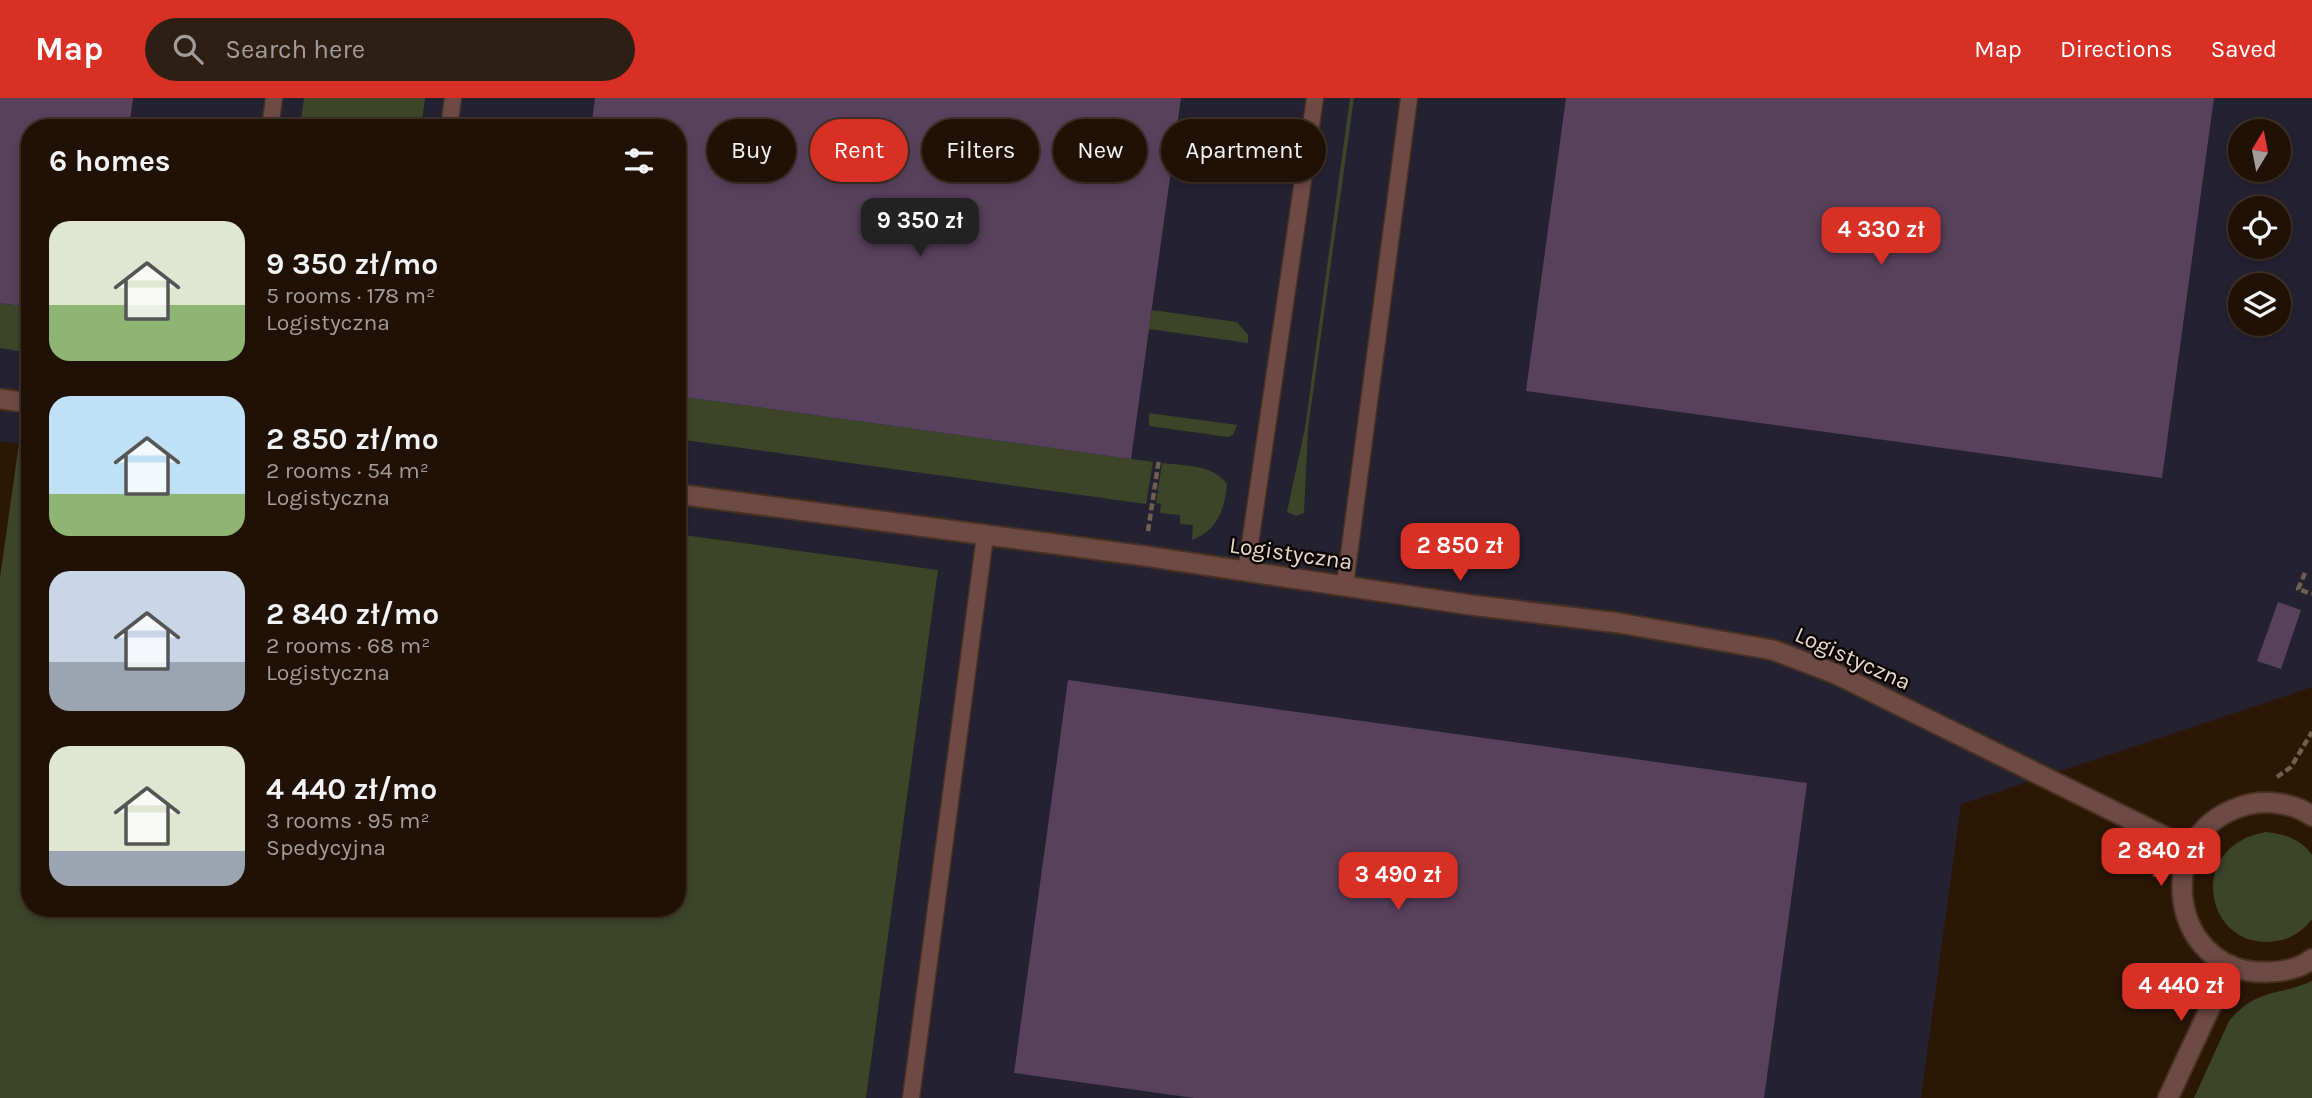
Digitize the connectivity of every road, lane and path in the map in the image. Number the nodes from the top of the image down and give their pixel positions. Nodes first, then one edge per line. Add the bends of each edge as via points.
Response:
1 (274, 98) edge
2 (453, 98) edge
3 (1315, 98) edge
4 (1409, 98) edge
5 (271, 119) edge
6 (450, 119) edge
7 (0, 399) edge
8 (21, 402) edge
9 (1159, 459) dead end
10 (686, 495) edge
11 (985, 536) junction
12 (1145, 556) junction
13 (1246, 571) junction
14 (2305, 573) dead end
15 (1345, 585) junction
16 (2312, 594) edge
17 (2310, 808) edge
18 (2190, 849) junction
19 (2139, 854) dead end
20 (2157, 882) dead end
21 (2312, 959) edge
22 (2230, 965) junction
23 (911, 1098) edge
24 (2168, 1098) edge

1 - 5 lane
2 - 6 lane
3 - 13 lane
4 - 15 lane
7 - 8 street
9 - 12 path
10 - 11 street, Logistyczna
11 - 12 street, Logistyczna
11 - 23 lane
12 - 13 street, Logistyczna
13 - 15 street, Logistyczna
14 - 16 path via 2298,589
15 - 18 street, Logistyczna via 1619,622 1773,650 1836,674
17 - 18 street via 2252,803 2227,811 2205,827
18 - 22 street via 2181,874 2182,902 2190,928 2207,950
19 - 20 path
21 - 22 street via 2280,972 2254,973
22 - 24 street

